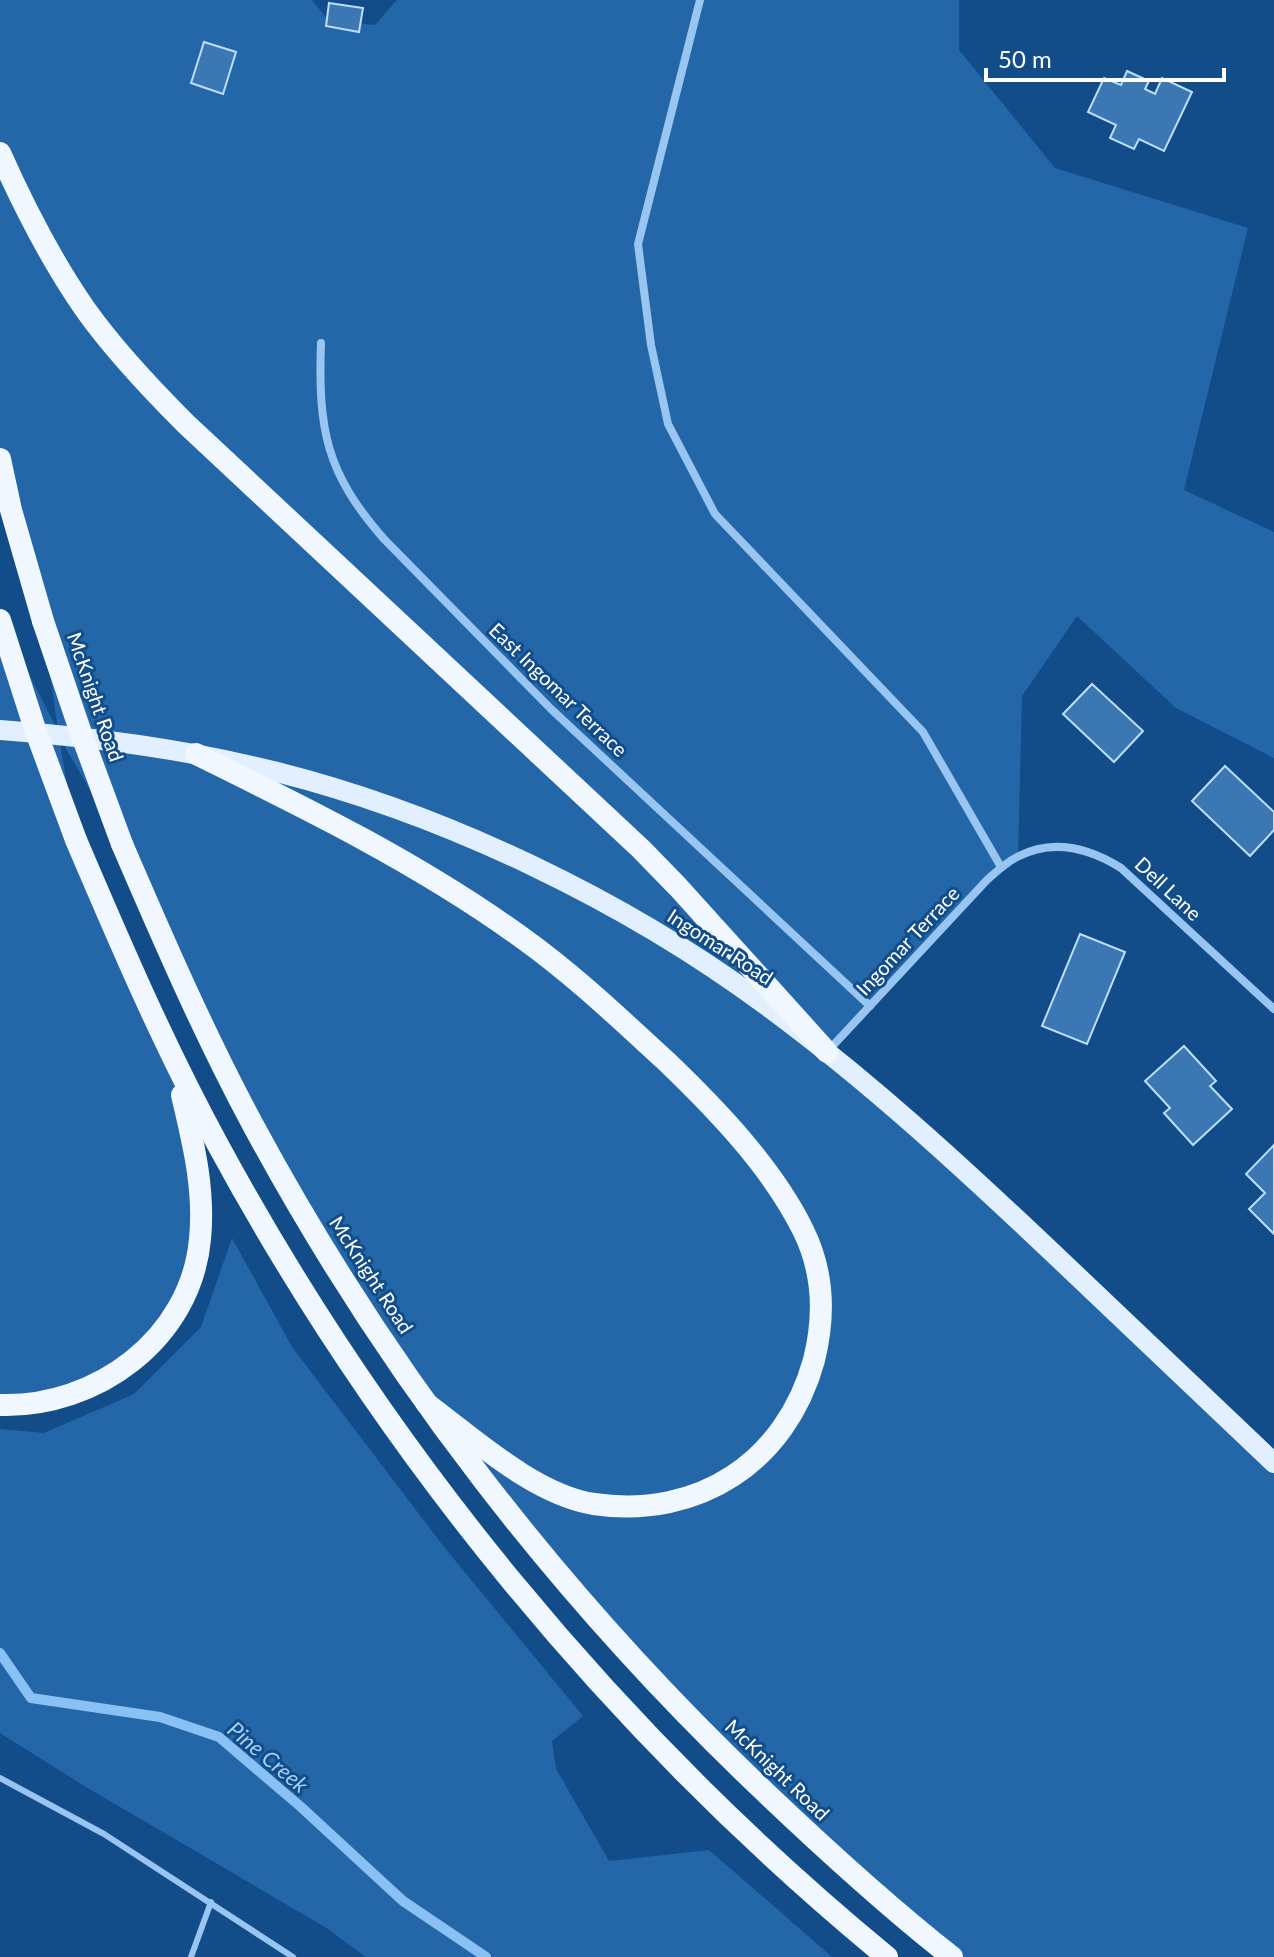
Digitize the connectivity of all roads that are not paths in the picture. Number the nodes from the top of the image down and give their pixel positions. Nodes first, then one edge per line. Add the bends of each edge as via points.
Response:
1 (700, 0) edge
2 (0, 153) edge
3 (321, 343) dead end
4 (0, 459) edge
5 (0, 620) edge
6 (0, 730) edge
7 (196, 754) junction
8 (1018, 856) joint
9 (1001, 867) junction
10 (870, 1006) junction
11 (1274, 1009) edge
12 (827, 1052) junction
13 (173, 1058) junction
14 (427, 1404) junction
15 (0, 1405) edge
16 (1274, 1463) edge
17 (0, 1778) edge
18 (211, 1902) junction
19 (191, 1957) edge
20 (293, 1957) edge
21 (887, 1957) edge
22 (952, 1957) edge

1 - 9 street via 638,244 668,424 715,514 923,732
2 - 12 highway via 57,267 153,390 641,849
3 - 10 street, East Ingomar Terrace via 325,437 362,513 551,709
4 - 14 highway, McKnight Road, bridge via 43,621 81,733 122,844 210,1040 306,1217
5 - 13 highway, bridge via 76,840
6 - 7 main road, Ingomar Road
7 - 12 main road, Ingomar Road via 353,795 498,850 703,962
7 - 14 highway via 399,858 461,895 577,981 690,1085 743,1142 791,1207 816,1260 821,1285 819,1340 801,1397 769,1446 749,1465 699,1494 620,1507 568,1498 520,1473
8 - 9 street, Ingomar Terrace
8 - 11 street, Dell Lane via 1061,846 1102,856
9 - 10 street, Ingomar Terrace
10 - 12 street, Ingomar Terrace
12 - 16 main road, Ingomar Road via 973,1177
13 - 15 highway via 201,1185 200,1241 188,1289 161,1332 123,1370 76,1394 28,1405
13 - 21 highway via 263,1225 328,1330 463,1521 603,1686 694,1781
14 - 22 highway, McKnight Road via 496,1497 642,1669 817,1842
17 - 18 lane via 104,1834
18 - 19 lane
18 - 20 lane

